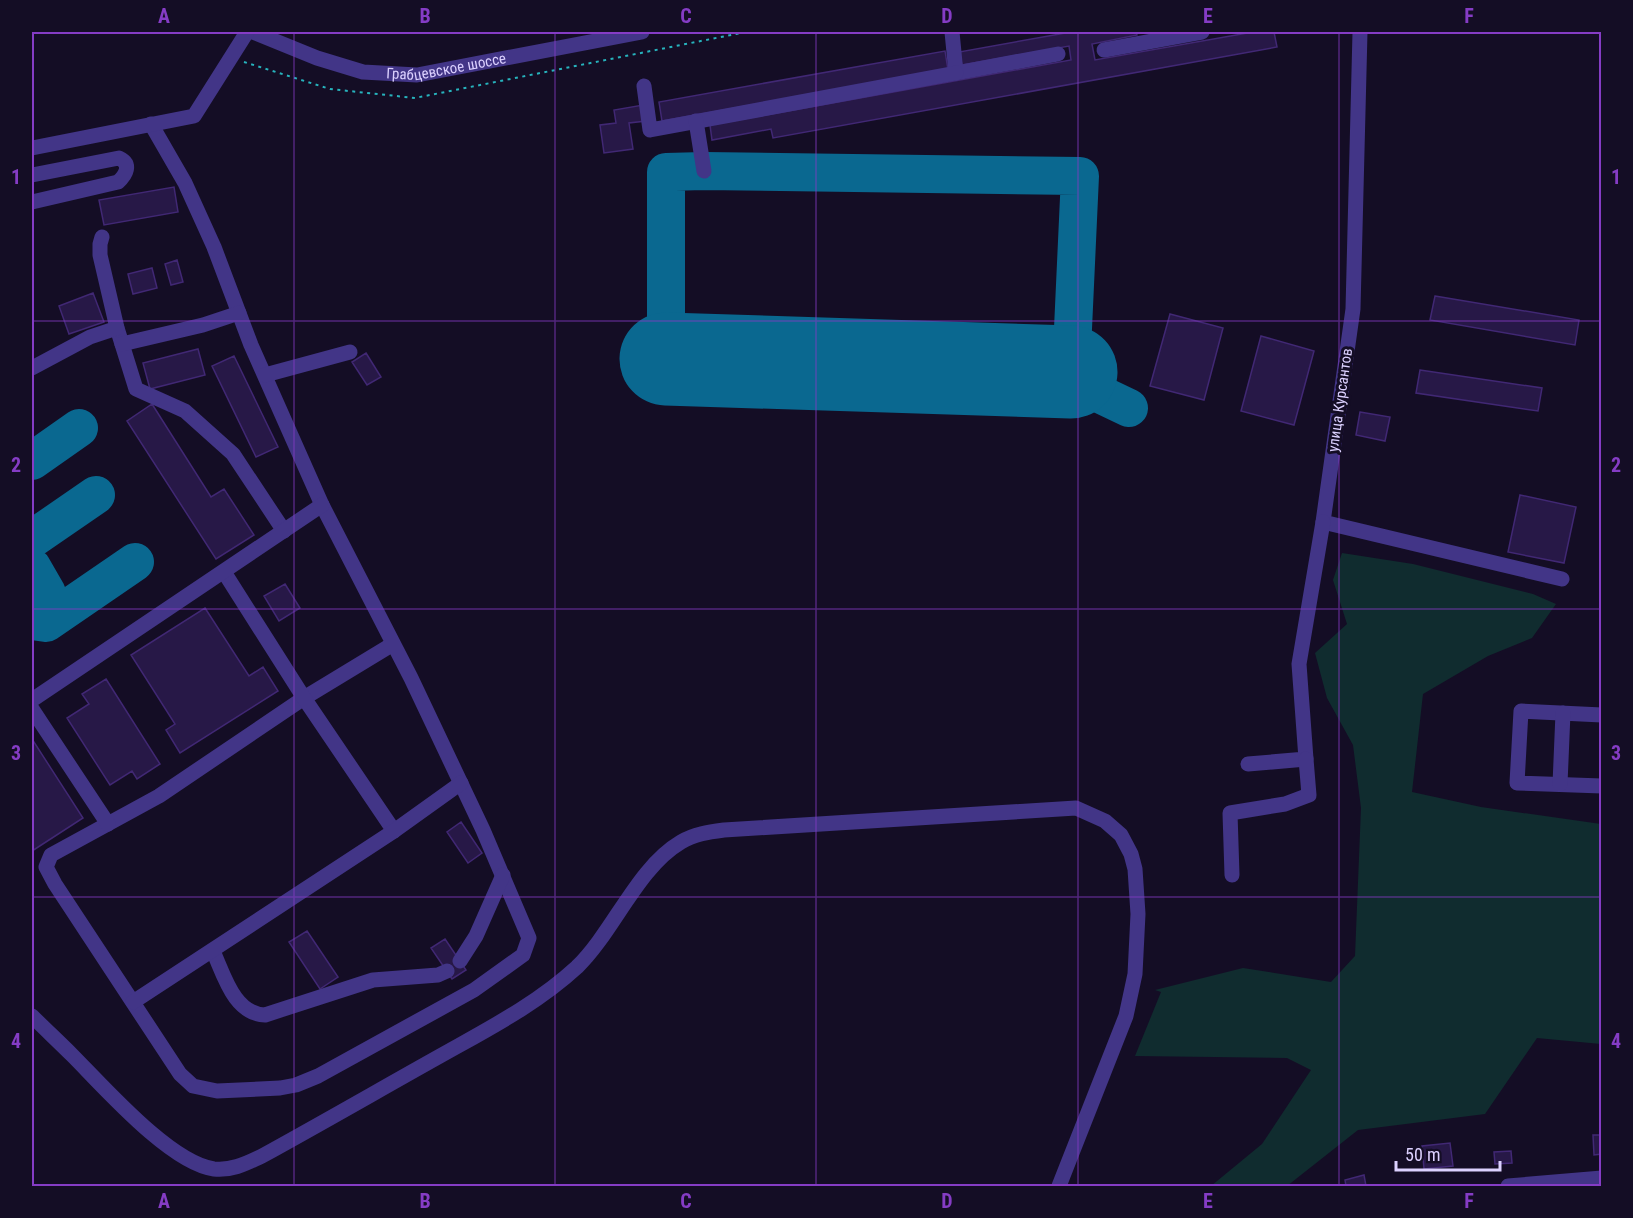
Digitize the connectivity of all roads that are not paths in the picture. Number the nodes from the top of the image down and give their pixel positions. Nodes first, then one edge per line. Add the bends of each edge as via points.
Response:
1 (247, 32) edge
2 (254, 32) edge
3 (642, 32) edge
4 (952, 32) edge
5 (1202, 32) edge
6 (1360, 32) edge
7 (1140, 37) edge
8 (1104, 50) dead end
9 (1058, 54) dead end
10 (956, 73) junction
11 (644, 86) dead end
12 (696, 122) junction
13 (151, 124) junction
14 (32, 148) edge
15 (704, 171) dead end
16 (32, 176) edge
17 (32, 202) edge
18 (102, 237) dead end
19 (239, 313) junction
20 (117, 327) junction
21 (122, 344) junction
22 (350, 352) dead end
23 (32, 368) edge
24 (265, 375) junction
25 (322, 505) junction
26 (1323, 522) junction
27 (284, 531) junction
28 (224, 572) junction
29 (1562, 579) dead end
30 (393, 644) junction
31 (304, 698) junction
32 (32, 700) edge
33 (32, 709) edge
34 (1563, 713) junction
35 (1602, 715) edge
36 (1306, 759) junction
37 (1248, 764) dead end
38 (461, 783) junction
39 (1560, 784) junction
40 (1602, 786) edge
41 (108, 824) junction
42 (394, 831) junction
43 (503, 874) junction
44 (1232, 875) dead end
45 (213, 951) junction
46 (460, 961) dead end
47 (447, 971) dead end
48 (133, 1002) junction
49 (32, 1016) edge
50 (1602, 1178) edge
51 (1059, 1186) edge
52 (1508, 1186) edge
53 (1514, 1186) edge

1 - 13 street via 194,116
2 - 3 street, Грабцевское шоссе via 363,72 417,75
4 - 10 street
5 - 7 street
6 - 26 street, улица Курсантов via 1353,309
7 - 8 street
9 - 10 street
10 - 12 street
11 - 12 street via 650,130
12 - 15 street
13 - 14 street
13 - 19 street via 185,183
16 - 17 street via 119,159 127,167 118,182
18 - 20 street via 100,255
19 - 21 street
19 - 24 street
20 - 21 street
20 - 23 street
21 - 27 street via 136,389 185,411 233,454
22 - 24 street
24 - 25 street
25 - 27 street
25 - 30 street
26 - 29 street
26 - 36 street, улица Курсантов via 1299,664
27 - 28 street
28 - 31 street
28 - 32 street
30 - 31 street
30 - 38 street
31 - 41 street via 159,796
31 - 42 street
33 - 41 street
34 - 35 street
34 - 39 street
34 - 39 street via 1521,711 1517,783
36 - 37 street
36 - 44 street, улица Курсантов via 1309,795 1285,804 1230,813
38 - 42 street
38 - 43 street
39 - 40 street
41 - 48 street via 51,855 46,867
42 - 45 street
43 - 46 street via 476,936
43 - 48 street via 529,938 523,955 474,990 296,1085 217,1091 193,1086 180,1074
45 - 47 street via 237,999 252,1013 265,1015 373,980
45 - 48 street
49 - 51 street via 105,1091 157,1137 201,1166 231,1169 262,1156 510,1017 551,989 596,944 649,871 683,841 724,830 1076,808 1105,821 1121,835 1135,869 1138,914 1135,974 1126,1016
50 - 53 street
52 - 53 street

